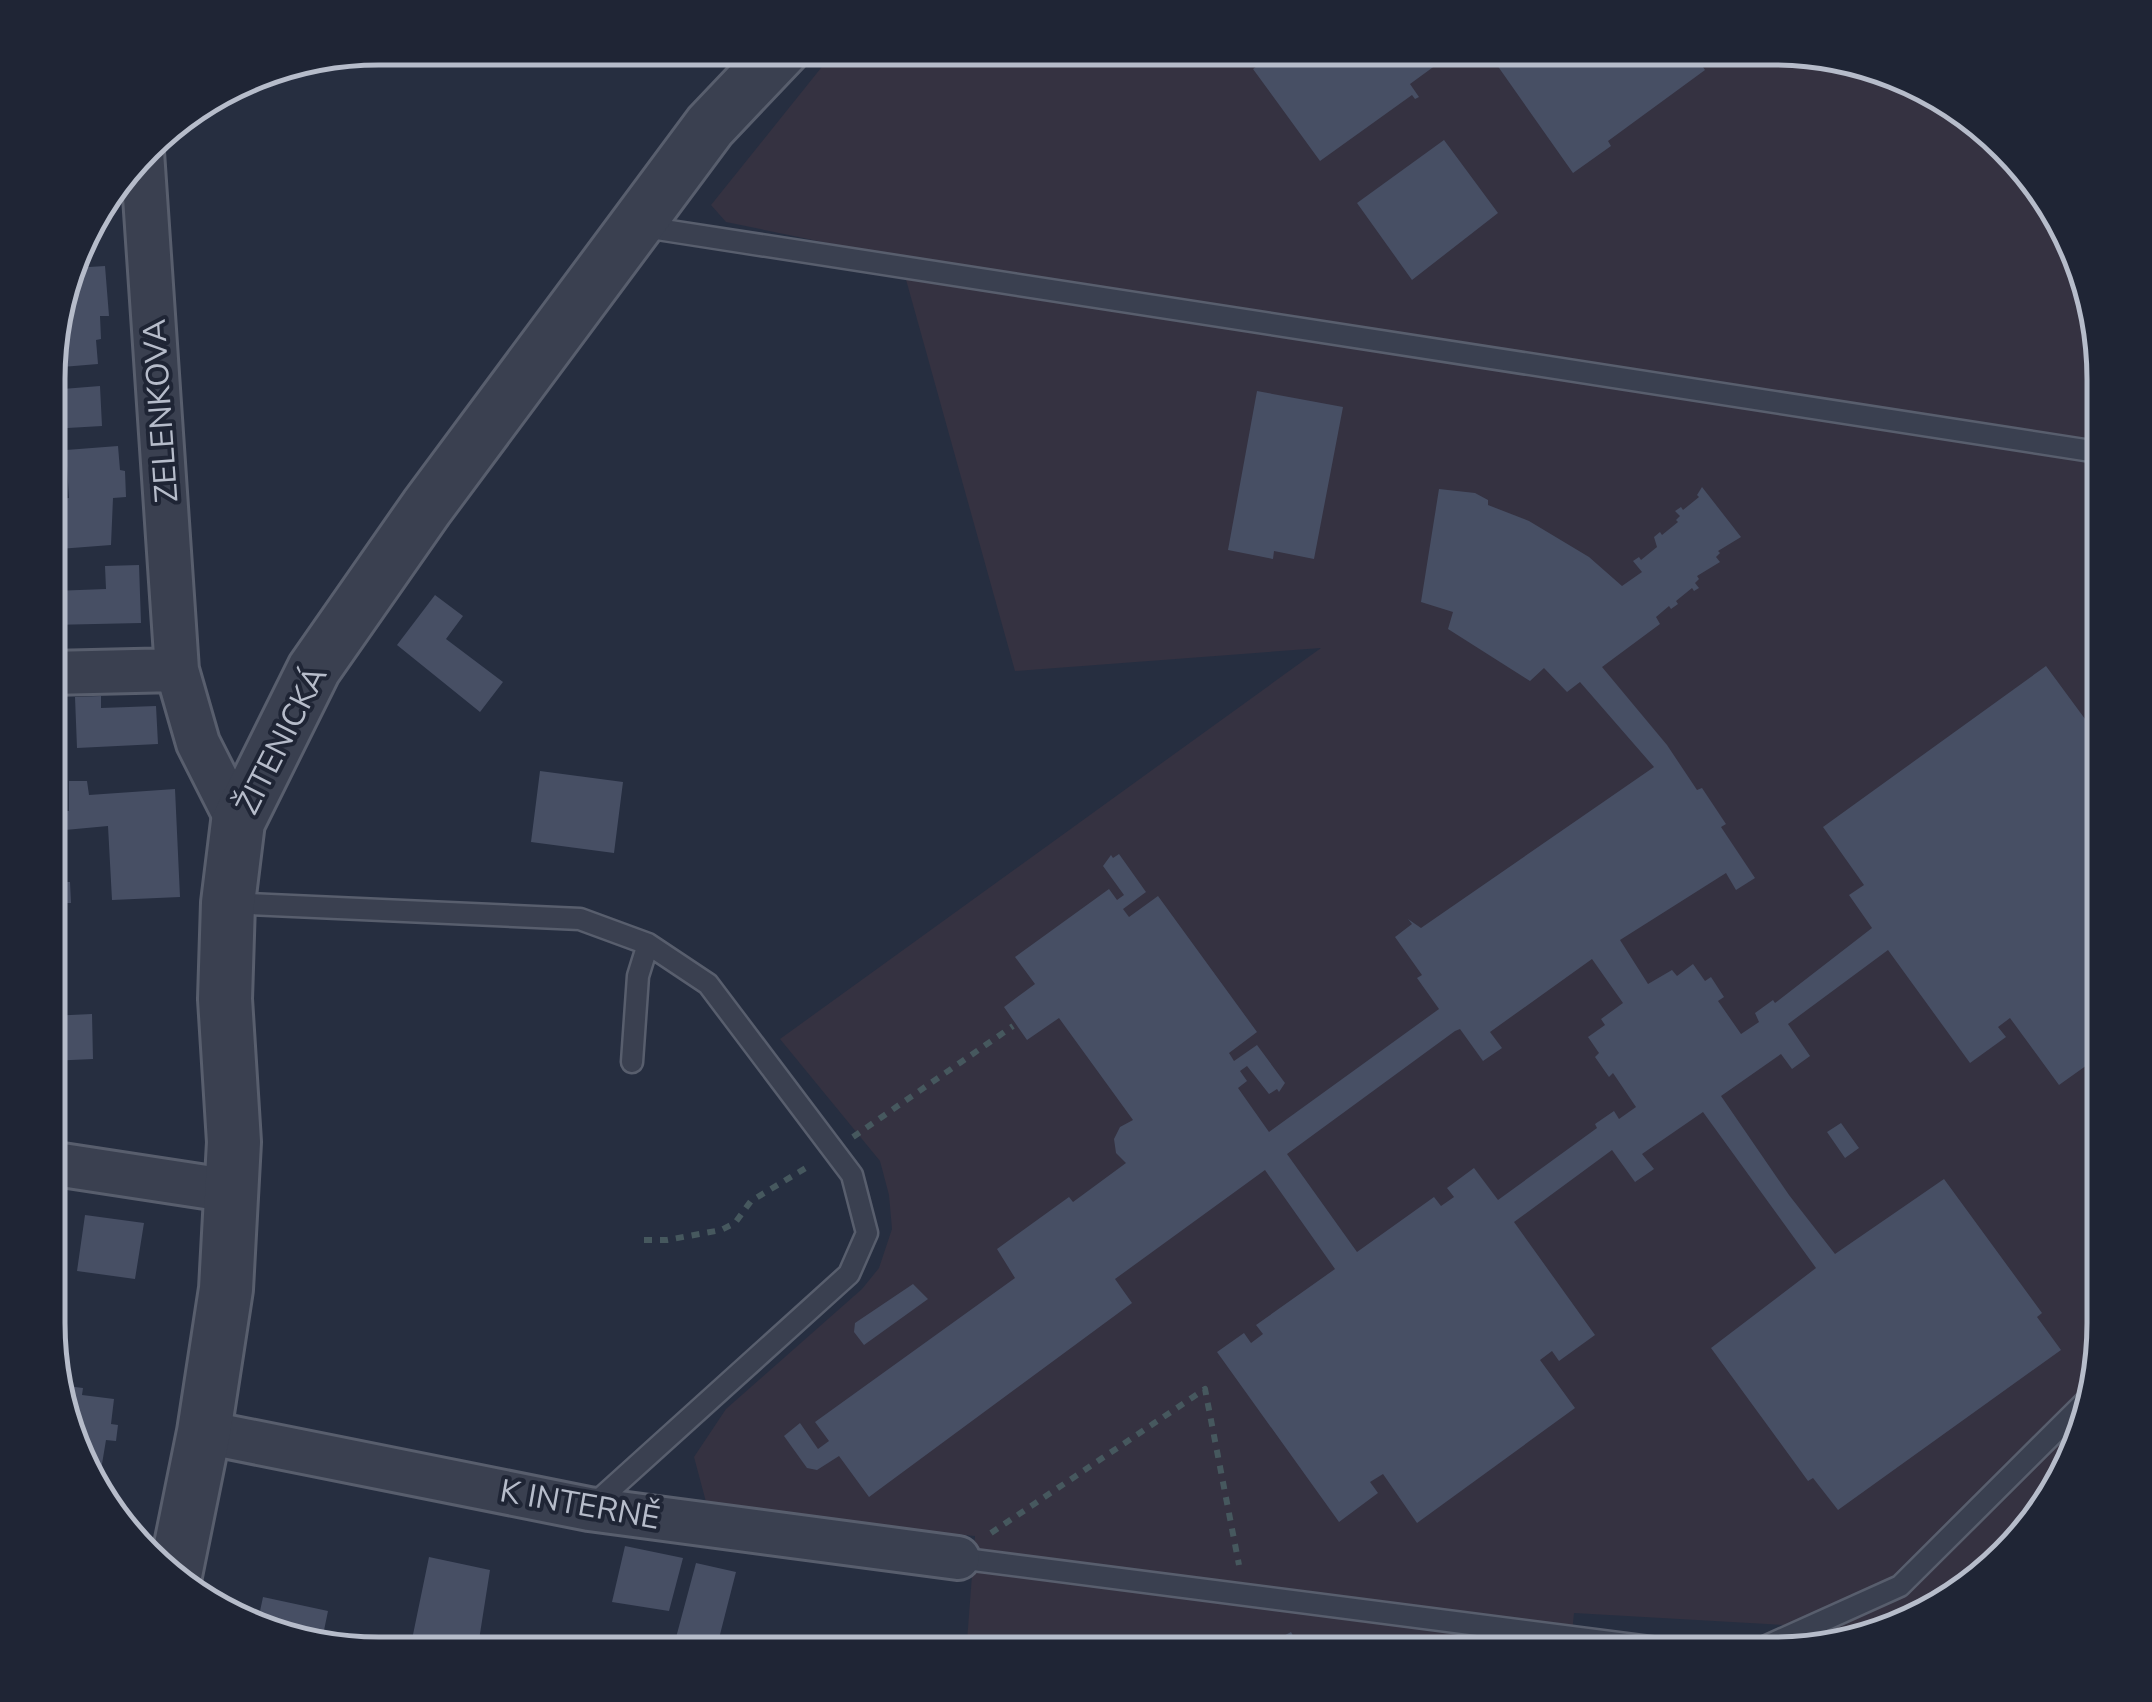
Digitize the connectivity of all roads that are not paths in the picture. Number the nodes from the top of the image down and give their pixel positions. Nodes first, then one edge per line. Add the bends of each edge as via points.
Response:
1 (768, 65) edge
2 (143, 172) edge
3 (636, 226) junction
4 (2087, 449) edge
5 (177, 670) junction
6 (65, 672) edge
7 (238, 822) junction
8 (228, 903) junction
9 (648, 944) junction
10 (632, 1062) dead end
11 (66, 1166) edge
12 (232, 1190) junction
13 (2073, 1414) edge
14 (204, 1432) junction
15 (588, 1509) junction
16 (958, 1558) joint
17 (177, 1563) edge
18 (1789, 1636) edge
19 (1571, 1637) edge

1 - 3 street, ŽITENICKÁ via 710,126
2 - 5 street, ZELENKOVA
3 - 4 lane
3 - 7 street, ŽITENICKÁ via 314,669
5 - 6 street
5 - 7 street, ZELENKOVA via 198,744
7 - 8 street, ŽITENICKÁ
8 - 9 lane via 580,919
8 - 12 street, ŽITENICKÁ
9 - 10 lane via 638,976
9 - 15 lane via 708,984 852,1175 867,1233 850,1274
11 - 12 street
12 - 14 street, ŽITENICKÁ via 226,1289
13 - 18 lane via 1900,1586
14 - 15 street, K INTERNĚ
14 - 17 street, ŽITENICKÁ
15 - 16 street, K INTERNĚ
16 - 19 lane

